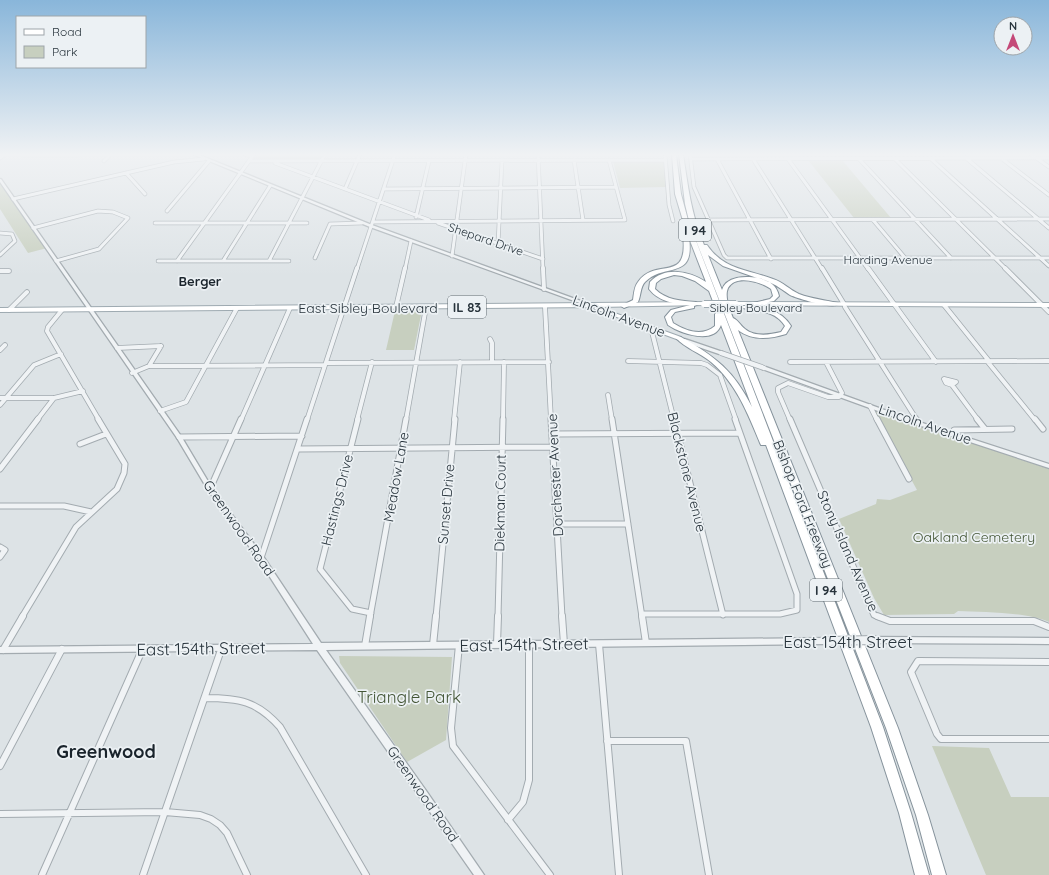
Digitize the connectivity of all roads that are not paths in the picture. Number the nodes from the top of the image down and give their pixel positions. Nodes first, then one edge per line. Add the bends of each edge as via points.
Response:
1 (10, 195) edge
2 (31, 195) edge
3 (181, 195) edge
4 (225, 195) edge
5 (264, 195) edge
6 (293, 195) edge
7 (303, 195) edge
8 (360, 195) edge
9 (382, 195) edge
10 (422, 195) edge
11 (461, 195) edge
12 (500, 195) edge
13 (539, 195) edge
14 (579, 195) edge
15 (618, 195) edge
16 (668, 195) edge
17 (678, 195) edge
18 (687, 195) edge
19 (698, 195) edge
20 (736, 195) edge
21 (775, 195) edge
22 (814, 195) edge
23 (892, 195) edge
24 (931, 195) edge
25 (970, 195) edge
26 (1010, 195) edge
27 (301, 198) junction
28 (13, 199) junction
29 (379, 202) junction
30 (167, 211) dead end
31 (417, 216) junction
32 (997, 219) junction
33 (1039, 219) junction
34 (1049, 219) edge
35 (583, 220) junction
36 (685, 220) junction
37 (709, 220) junction
38 (750, 220) junction
39 (791, 220) junction
40 (832, 220) junction
41 (873, 220) junction
42 (915, 220) junction
43 (956, 220) junction
44 (457, 221) junction
45 (499, 221) junction
46 (541, 221) junction
47 (673, 221) dead end
48 (246, 222) junction
49 (289, 222) junction
50 (415, 222) junction
51 (434, 222) junction
52 (155, 223) dead end
53 (204, 223) junction
54 (307, 223) dead end
55 (362, 223) junction
56 (372, 224) junction
57 (693, 225) junction
58 (33, 228) junction
59 (1049, 228) edge
60 (456, 230) junction
61 (0, 233) edge
62 (412, 241) junction
63 (498, 244) junction
64 (0, 255) edge
65 (452, 256) junction
66 (315, 258) dead end
67 (951, 258) junction
68 (996, 258) junction
69 (1040, 258) junction
70 (1049, 258) edge
71 (543, 259) junction
72 (771, 259) junction
73 (815, 259) junction
74 (860, 259) junction
75 (906, 259) junction
76 (56, 261) junction
77 (158, 261) dead end
78 (177, 261) junction
79 (223, 261) junction
80 (269, 261) junction
81 (289, 261) dead end
82 (1049, 266) edge
83 (0, 271) edge
84 (9, 271) dead end
85 (544, 289) junction
86 (27, 292) dead end
87 (713, 294) junction
88 (569, 298) junction
89 (755, 304) junction
90 (836, 304) junction
91 (844, 305) junction
92 (894, 305) junction
93 (944, 305) junction
94 (1042, 305) junction
95 (1049, 305) edge
96 (568, 306) junction
97 (593, 306) junction
98 (623, 306) junction
99 (646, 306) joint
100 (695, 306) junction
101 (721, 306) junction
102 (739, 306) junction
103 (396, 307) junction
104 (426, 307) junction
105 (545, 307) junction
106 (237, 308) junction
107 (290, 308) junction
108 (344, 308) junction
109 (90, 309) junction
110 (0, 310) edge
111 (9, 310) junction
112 (62, 310) junction
113 (1049, 312) edge
114 (615, 314) junction
115 (729, 316) junction
116 (651, 328) junction
117 (679, 338) junction
118 (490, 339) dead end
119 (0, 345) edge
120 (117, 348) junction
121 (0, 350) edge
122 (61, 354) junction
123 (628, 361) dead end
124 (988, 361) junction
125 (1049, 361) edge
126 (372, 362) junction
127 (416, 362) junction
128 (460, 362) junction
129 (492, 362) junction
130 (504, 362) junction
131 (549, 362) junction
132 (790, 362) dead end
133 (826, 362) junction
134 (880, 362) junction
135 (936, 362) junction
136 (659, 363) junction
137 (326, 364) junction
138 (207, 365) junction
139 (266, 365) junction
140 (149, 366) junction
141 (132, 373) junction
142 (952, 385) dead end
143 (83, 391) junction
144 (608, 395) dead end
145 (841, 395) junction
146 (0, 398) edge
147 (6, 398) junction
148 (54, 398) junction
149 (0, 405) edge
150 (870, 406) junction
151 (160, 411) junction
152 (919, 423) junction
153 (985, 429) junction
154 (1012, 429) dead end
155 (1043, 429) dead end
156 (614, 433) junction
157 (677, 433) junction
158 (739, 433) junction
159 (106, 434) junction
160 (553, 434) junction
161 (953, 434) junction
162 (302, 436) junction
163 (179, 437) junction
164 (234, 437) junction
165 (80, 444) dead end
166 (451, 447) junction
167 (502, 447) junction
168 (554, 447) junction
169 (350, 448) junction
170 (401, 448) junction
171 (298, 449) junction
172 (1049, 466) edge
173 (0, 469) edge
174 (909, 479) dead end
175 (210, 489) junction
176 (788, 492) junction
177 (0, 506) edge
178 (91, 512) junction
179 (558, 524) junction
180 (628, 524) junction
181 (0, 547) edge
182 (0, 557) edge
183 (261, 558) junction
184 (371, 614) junction
185 (642, 614) junction
186 (723, 615) junction
187 (1049, 627) edge
188 (1049, 640) edge
189 (646, 643) junction
190 (497, 644) junction
191 (529, 644) junction
192 (564, 644) junction
193 (599, 644) junction
194 (432, 645) junction
195 (459, 645) junction
196 (319, 646) junction
197 (365, 646) junction
198 (222, 647) junction
199 (143, 648) junction
200 (62, 649) junction
201 (1, 650) edge
202 (1049, 662) edge
203 (206, 698) junction
204 (1049, 739) edge
205 (607, 741) junction
206 (0, 766) edge
207 (166, 812) junction
208 (70, 813) junction
209 (0, 814) edge
210 (508, 820) junction
211 (42, 875) edge
212 (143, 875) edge
213 (246, 875) edge
214 (366, 875) edge
215 (479, 875) edge
216 (550, 875) edge
217 (619, 875) edge
218 (709, 875) edge
219 (922, 875) edge
220 (939, 875) edge

1 - 28 street, Greenwood Road
2 - 28 street
3 - 30 street
4 - 53 street
5 - 48 street
6 - 27 street, Lincoln Avenue
7 - 27 street
8 - 29 street, Shepard Drive
9 - 29 street
10 - 31 street
11 - 44 street
12 - 45 street
13 - 46 street
14 - 35 street
15 - 35 street via 625,220
16 - 47 street
17 - 36 highway, Bishop Ford Freeway / I 94
18 - 57 highway, Bishop Ford Freeway / I 94
19 - 37 street
20 - 38 street
21 - 39 street
22 - 40 street
23 - 42 street
24 - 43 street
25 - 32 street
26 - 33 street
27 - 49 street
27 - 55 street, Lincoln Avenue
28 - 58 street, Greenwood Road
29 - 31 street, Shepard Drive
29 - 56 street
31 - 50 street
31 - 51 street, Shepard Drive
32 - 33 street
32 - 43 street
32 - 69 street
33 - 34 street
33 - 59 street
35 - 46 street
36 - 87 highway, Bishop Ford Freeway / I 94
36 - 98 highway via 688,248 685,261 677,267 647,277 639,284 636,302
37 - 38 street
37 - 72 street, Harding Avenue via 727,258
38 - 39 street
38 - 72 street
39 - 40 street
39 - 73 street
40 - 41 street
40 - 74 street
41 - 42 street
41 - 75 street
42 - 43 street
42 - 67 street
43 - 68 street
44 - 45 street
44 - 51 street
44 - 60 street
45 - 46 street
45 - 63 street
46 - 71 street
48 - 49 street
48 - 53 street
48 - 79 street
49 - 54 street
49 - 80 street
50 - 51 street
50 - 56 street
51 - 60 street, Shepard Drive
52 - 53 street
53 - 78 street
55 - 56 street, Lincoln Avenue
55 - 66 street via 329,225
56 - 62 street, Lincoln Avenue
56 - 108 street
57 - 90 highway via 709,253 721,263 773,281 806,298
57 - 101 highway, Bishop Ford Freeway / I 94
58 - 76 street, Greenwood Road
58 - 76 street via 98,211 113,212 128,218 99,249
60 - 63 street, Shepard Drive
60 - 65 street
61 - 64 street via 12,234 15,241
62 - 65 street, Lincoln Avenue
62 - 103 street
63 - 71 street, Shepard Drive
65 - 85 street, Lincoln Avenue
67 - 68 street, Harding Avenue
67 - 75 street, Harding Avenue
68 - 69 street, Harding Avenue
68 - 94 street
69 - 70 street, Harding Avenue
69 - 82 street
71 - 85 street
72 - 73 street, Harding Avenue
73 - 74 street, Harding Avenue
73 - 91 street
74 - 75 street, Harding Avenue
74 - 92 street
76 - 109 street, Greenwood Road
77 - 78 street
78 - 79 street
79 - 80 street
80 - 81 street
83 - 84 street
85 - 88 street, Lincoln Avenue
86 - 111 street
87 - 100 highway via 703,283 687,276 667,275 653,282 652,289 661,297
87 - 101 highway, Bishop Ford Freeway / I 94
88 - 96 street via 573,302
88 - 97 street, Lincoln Avenue
89 - 90 main road, Sibley Boulevard
89 - 101 highway via 772,300 776,292 765,282 745,278 728,284
89 - 102 main road, Sibley Boulevard
90 - 91 main road, Sibley Boulevard
91 - 92 main road, Sibley Boulevard
91 - 102 main road, Sibley Boulevard
91 - 134 street
92 - 93 main road, Sibley Boulevard
92 - 135 street
93 - 94 main road, Sibley Boulevard
93 - 124 street
94 - 95 main road, Sibley Boulevard
94 - 113 street
96 - 97 main road, East Sibley Boulevard / IL 83
96 - 105 main road, East Sibley Boulevard / IL 83
97 - 98 main road, East Sibley Boulevard / IL 83
97 - 114 main road, Lincoln Avenue
98 - 99 main road, East Sibley Boulevard / IL 83
98 - 114 main road via 616,309
99 - 100 main road, Sibley Boulevard
100 - 101 highway via 673,311 668,317 670,324 686,333 707,333 718,326
100 - 102 main road, Sibley Boulevard, bridge
101 - 115 highway, Bishop Ford Freeway / I 94
101 - 176 highway, Bishop Ford Freeway / I 94
102 - 115 highway via 774,312 781,316 788,326 784,333 760,336 745,332
103 - 104 main road, East Sibley Boulevard / IL 83
103 - 108 main road, East Sibley Boulevard / IL 83
104 - 105 main road, East Sibley Boulevard / IL 83
104 - 127 street, Meadow Lane
105 - 131 street, Dorchester Avenue
106 - 107 main road, East Sibley Boulevard / IL 83
106 - 109 main road, East Sibley Boulevard / IL 83
106 - 138 street
107 - 108 main road, East Sibley Boulevard / IL 83
107 - 139 street
108 - 137 street
109 - 112 main road, East Sibley Boulevard / IL 83
109 - 120 street, Greenwood Road
110 - 111 main road, East Sibley Boulevard / IL 83
111 - 112 main road, East Sibley Boulevard / IL 83
112 - 122 street via 47,331
114 - 116 main road, Lincoln Avenue
115 - 220 highway, Bishop Ford Freeway / I 94 via 892,728 922,815
116 - 117 main road, Lincoln Avenue
116 - 136 street, Blackstone Avenue
117 - 145 street, Lincoln Avenue, bridge
117 - 176 highway via 718,364 734,382 749,406 768,454
118 - 129 street
119 - 121 street via 5,344
120 - 140 street via 161,346
120 - 141 street, Greenwood Road
122 - 143 street
122 - 147 street via 34,365
123 - 136 street
124 - 125 street
124 - 135 street
124 - 155 street
126 - 127 street
126 - 137 street
126 - 169 street, Hastings Drive
127 - 128 street
127 - 170 street, Meadow Lane
128 - 129 street
128 - 166 street, Sunset Drive
129 - 130 street
130 - 131 street
130 - 167 street, Diekman Court
131 - 160 street, Dorchester Avenue
132 - 133 street
133 - 134 street
133 - 145 street
134 - 135 street
134 - 152 street
136 - 157 street, Blackstone Avenue
136 - 158 street via 701,363 712,368 724,383
137 - 139 street
137 - 162 street
138 - 139 street
138 - 140 street
138 - 151 street via 186,402
139 - 164 street
140 - 141 street
141 - 151 street, Greenwood Road
142 - 153 street
143 - 148 street
143 - 159 street
144 - 156 street
145 - 150 street, Lincoln Avenue
145 - 187 street, Stony Island Avenue via 828,398 788,384 778,388 874,615 890,620 1034,621
146 - 147 street
147 - 148 street
147 - 149 street
148 - 173 street
150 - 152 street, Lincoln Avenue
150 - 174 street
151 - 163 street, Greenwood Road
152 - 161 street, Lincoln Avenue
153 - 154 street
153 - 161 street via 954,430
156 - 157 street
156 - 160 street
156 - 180 street
157 - 158 street
157 - 186 street, Blackstone Avenue
158 - 186 street via 797,594 798,603 797,610 780,614
159 - 165 street
159 - 178 street via 125,464 126,470 111,496
160 - 168 street, Dorchester Avenue
161 - 172 street, Lincoln Avenue
162 - 164 street
162 - 171 street
163 - 164 street
163 - 175 street, Greenwood Road
164 - 175 street
166 - 167 street
166 - 170 street
166 - 194 street, Sunset Drive
167 - 168 street
167 - 190 street, Diekman Court
168 - 179 street, Dorchester Avenue
169 - 170 street
169 - 171 street
169 - 184 street, Hastings Drive via 320,569 352,609
170 - 184 street, Meadow Lane
171 - 183 street
175 - 183 street, Greenwood Road
176 - 219 highway, Bishop Ford Freeway / I 94 via 877,727
177 - 178 street via 64,506
178 - 201 street via 70,536
179 - 180 street
179 - 192 street, Dorchester Avenue
180 - 185 street
181 - 182 street via 4,550
183 - 196 street, Greenwood Road
184 - 197 street, Meadow Lane
185 - 186 street
185 - 189 street
188 - 189 street, East 154th Street, bridge
189 - 193 street, East 154th Street
190 - 191 street, East 154th Street
190 - 195 street, East 154th Street
191 - 192 street, East 154th Street
191 - 210 street via 529,780 526,799 520,810
192 - 193 street, East 154th Street
193 - 205 street
194 - 195 street, East 154th Street
194 - 197 street, East 154th Street
195 - 210 street via 451,728 453,746
196 - 197 street, East 154th Street
196 - 198 street, East 154th Street
196 - 215 street, Greenwood Road
198 - 199 street, East 154th Street
198 - 203 street
199 - 200 street, East 154th Street
199 - 208 street
200 - 201 street, East 154th Street
200 - 206 street
202 - 204 street via 918,661 911,672 941,739
203 - 207 street
203 - 214 street via 247,701 270,715 280,727
205 - 217 street
205 - 218 street via 686,741
207 - 208 street
207 - 212 street
207 - 213 street via 190,812 206,816 221,824 227,831
208 - 209 street
208 - 211 street
210 - 216 street

